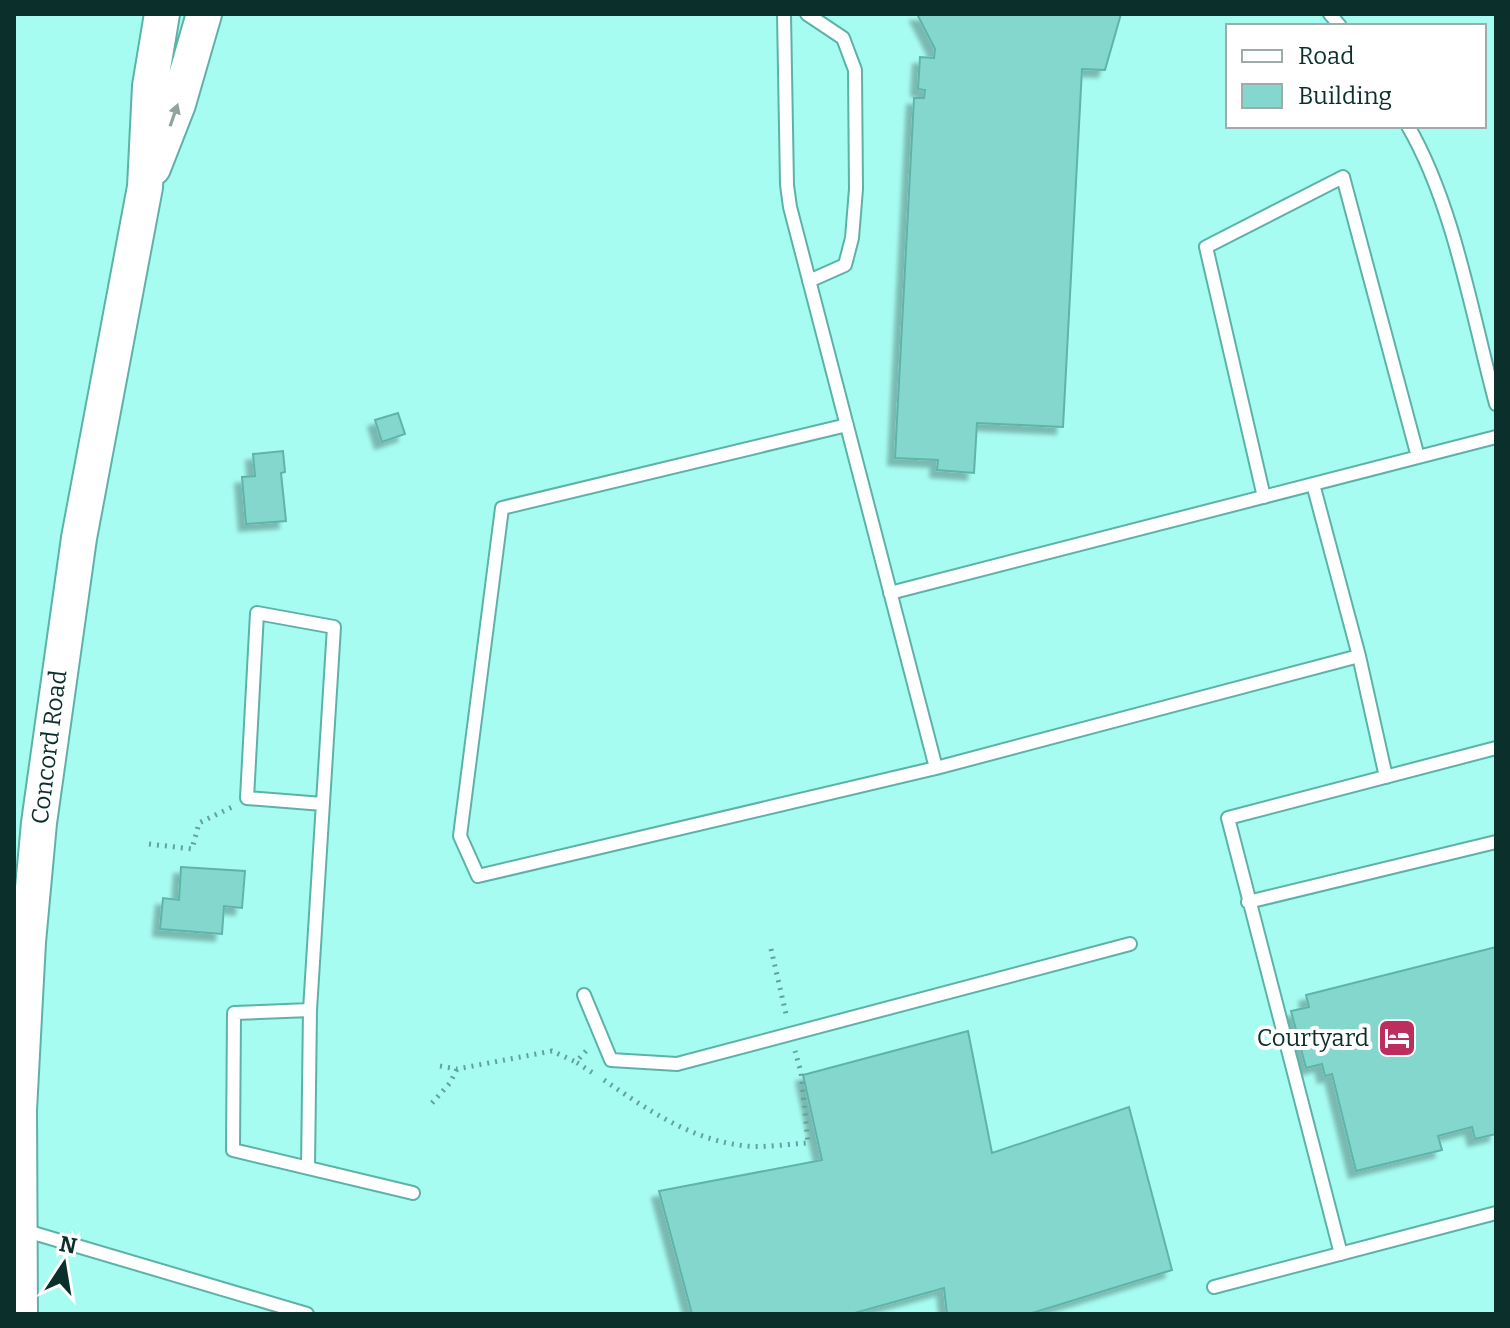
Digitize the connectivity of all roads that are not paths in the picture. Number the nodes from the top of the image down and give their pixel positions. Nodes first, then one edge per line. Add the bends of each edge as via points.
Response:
1 (162, 14) edge
2 (204, 14) edge
3 (784, 14) edge
4 (807, 14) edge
5 (1409, 128) edge
6 (145, 187) junction
7 (809, 281) junction
8 (1496, 404) edge
9 (847, 425) junction
10 (1496, 437) edge
11 (1418, 457) junction
12 (1313, 484) junction
13 (1264, 497) junction
14 (890, 593) junction
15 (1359, 656) junction
16 (1496, 748) edge
17 (936, 768) junction
18 (1386, 777) junction
19 (323, 804) junction
20 (1496, 842) edge
21 (1248, 902) junction
22 (1130, 944) dead end
23 (584, 995) dead end
24 (310, 1010) junction
25 (308, 1168) junction
26 (413, 1193) dead end
27 (1496, 1213) edge
28 (19, 1229) junction
29 (1341, 1254) junction
30 (1214, 1287) dead end
31 (20, 1314) edge
32 (307, 1314) edge

1 - 6 main road, Concord Road via 150,86
6 -> 2 main road, Concord Road via 178,104
3 - 7 lane via 787,185
4 - 7 lane via 843,38 855,70 856,173 845,265
5 - 8 lane via 1443,204
6 - 28 main road, Concord Road via 79,538 45,770 28,942
7 - 9 lane
9 - 14 lane
9 - 17 lane via 502,508 460,836 478,876
10 - 11 lane
11 - 12 lane
11 - 13 lane via 1343,177 1206,247
12 - 13 lane
12 - 15 lane
13 - 14 lane
14 - 17 lane
15 - 17 lane
15 - 18 lane
16 - 18 lane
18 - 21 lane via 1228,818
19 - 19 lane via 334,627 257,613 247,798
19 - 24 lane
20 - 21 lane
21 - 29 lane
22 - 23 lane via 677,1064 611,1060
24 - 25 lane
24 - 25 lane via 234,1013 233,1150
25 - 26 lane
27 - 29 lane
28 - 31 main road, Concord Road
28 - 32 lane
29 - 30 lane

